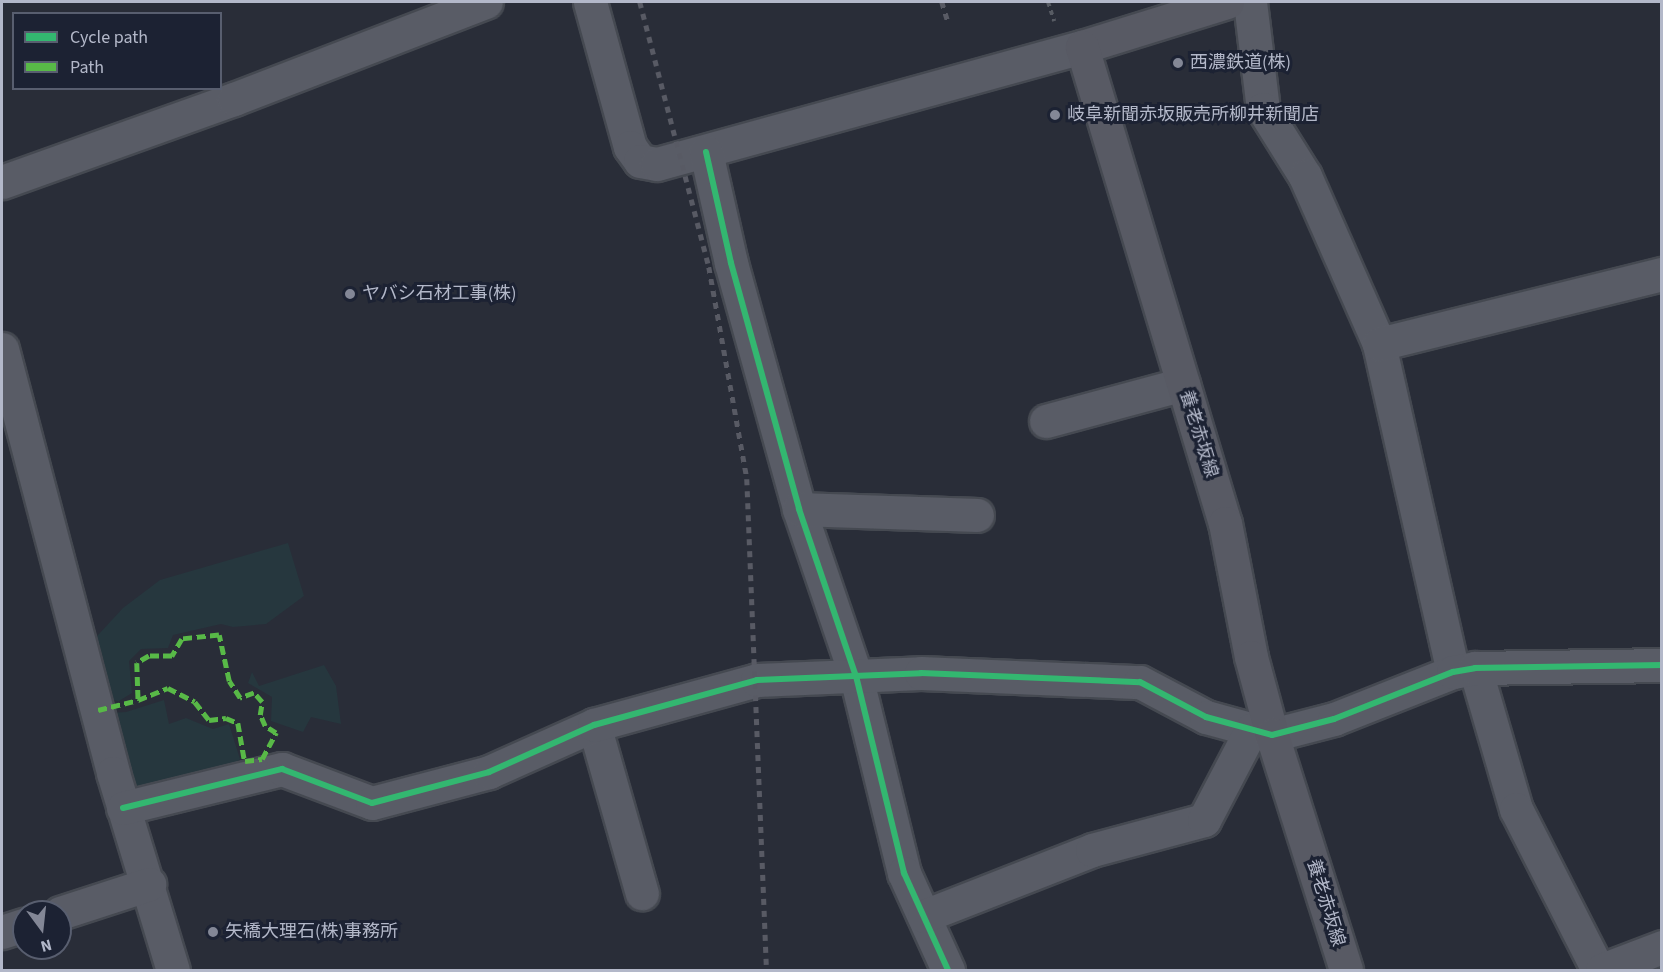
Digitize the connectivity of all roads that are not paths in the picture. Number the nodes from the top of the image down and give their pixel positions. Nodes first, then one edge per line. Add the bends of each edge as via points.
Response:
1 (486, 2) edge
2 (590, 2) edge
3 (1227, 2) edge
4 (1250, 2) edge
5 (1082, 47) junction
6 (706, 152) junction
7 (2, 182) edge
8 (1662, 274) edge
9 (1378, 344) junction
10 (2, 349) edge
11 (1183, 384) junction
12 (1046, 422) dead end
13 (799, 508) junction
14 (977, 515) dead end
15 (1662, 665) edge
16 (1464, 670) junction
17 (856, 676) junction
18 (594, 725) junction
19 (1261, 733) junction
20 (123, 808) junction
21 (149, 884) junction
22 (642, 893) dead end
23 (72, 909) edge
24 (924, 916) junction
25 (1662, 947) edge
26 (173, 970) edge
27 (948, 970) edge
28 (1346, 970) edge
29 (1600, 970) edge

1 - 7 street via 234,99
2 - 6 street via 630,147 640,161 657,164
3 - 5 main road
4 - 9 street via 1263,109 1305,176
5 - 6 street
5 - 11 main road, 養老赤坂線
6 - 13 street via 731,263
8 - 9 street
9 - 16 street
10 - 20 street
11 - 12 street
11 - 19 main road, 養老赤坂線 via 1225,523
13 - 14 street
13 - 17 street
15 - 16 street
16 - 19 street via 1334,719
16 - 29 street via 1516,809
17 - 18 street via 757,680
17 - 19 street via 921,673 1140,682 1206,717
17 - 24 street via 904,873
18 - 20 street via 489,772 372,803 282,770
18 - 22 street
19 - 24 street via 1204,820 1092,850
19 - 28 main road, 養老赤坂線
20 - 21 street
21 - 23 street
21 - 26 street
24 - 27 street
25 - 29 street

